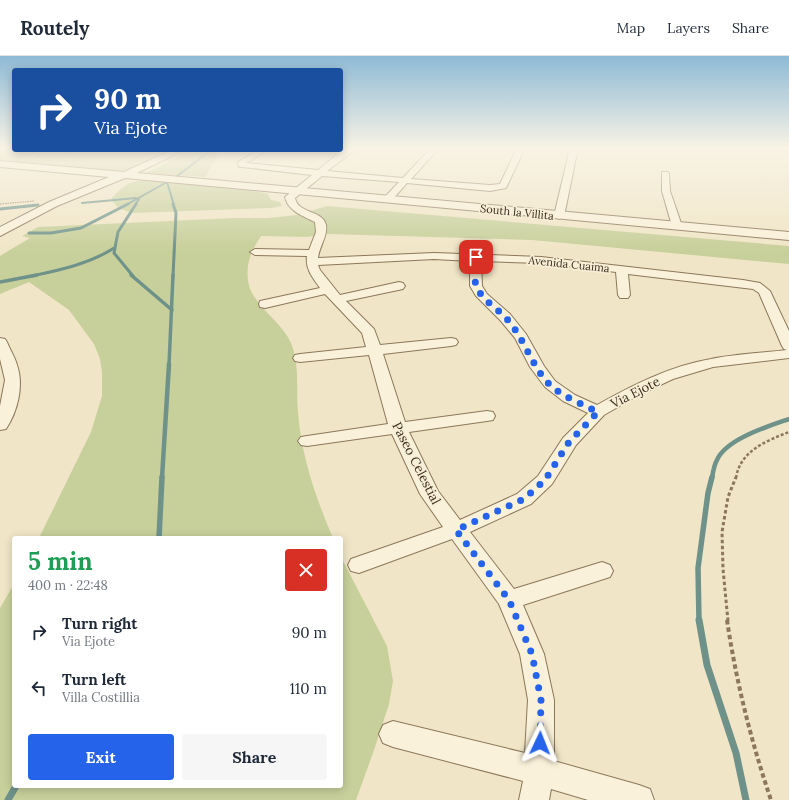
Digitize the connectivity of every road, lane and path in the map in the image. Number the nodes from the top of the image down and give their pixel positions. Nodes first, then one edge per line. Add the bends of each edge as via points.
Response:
1 (104, 183) edge
2 (114, 183) edge
3 (203, 183) edge
4 (308, 183) edge
5 (403, 183) edge
6 (437, 183) edge
7 (505, 183) edge
8 (566, 183) edge
9 (666, 183) edge
10 (297, 191) junction
11 (388, 199) junction
12 (37, 201) dead end
13 (0, 204) edge
14 (559, 216) junction
15 (677, 226) junction
16 (0, 232) edge
17 (789, 236) edge
18 (0, 242) edge
19 (255, 252) dead end
20 (476, 257) junction
21 (312, 258) junction
22 (622, 270) junction
23 (399, 286) dead end
24 (333, 295) junction
25 (624, 295) dead end
26 (265, 304) dead end
27 (0, 342) edge
28 (451, 342) dead end
29 (789, 346) edge
30 (376, 351) junction
31 (789, 354) edge
32 (300, 358) dead end
33 (598, 412) junction
34 (487, 416) dead end
35 (0, 425) edge
36 (398, 428) junction
37 (789, 432) edge
38 (307, 441) dead end
39 (456, 530) junction
40 (359, 565) dead end
41 (602, 571) dead end
42 (509, 600) junction
43 (393, 734) dead end
44 (539, 771) junction
45 (534, 800) edge
46 (639, 800) edge
47 (771, 800) edge

1 - 16 street via 53,204
2 - 18 street via 42,217
3 - 10 street, South la Villita
4 - 10 street
5 - 11 street
6 - 7 street via 498,188
8 - 14 street
9 - 15 street
10 - 11 street, South la Villita
10 - 21 street via 290,198 291,203 322,225
11 - 14 street, South la Villita
12 - 13 path
14 - 15 street, South la Villita
15 - 17 street, South la Villita
19 - 21 street, Avenida Cuaima
20 - 21 street, Avenida Cuaima
20 - 22 street, Avenida Cuaima via 541,260
20 - 33 street via 476,286 482,296 505,317 521,337 537,367 550,384 569,398
21 - 24 street, Paseo Celestial via 314,270
22 - 25 street
22 - 29 street, Avenida Cuaima via 756,286 768,297
23 - 24 street
24 - 26 street
24 - 30 street, Paseo Celestial via 369,332
27 - 35 street via 10,366 12,380 11,396
28 - 30 street
30 - 32 street
30 - 36 street, Paseo Celestial
31 - 33 street, Via Ejote via 711,363 668,376 630,393
33 - 39 street, Via Ejote via 569,442 545,480 524,499
34 - 36 street
36 - 38 street
36 - 39 street, Paseo Celestial via 430,494
37 - 47 path via 755,449 739,465 724,514 722,538 731,652 742,704
39 - 40 street, Via Ejote
39 - 42 street, Paseo Celestial
41 - 42 street
42 - 44 street, Paseo Celestial via 532,654 541,700
43 - 44 street
44 - 45 street, Paseo Celestial
44 - 46 street

